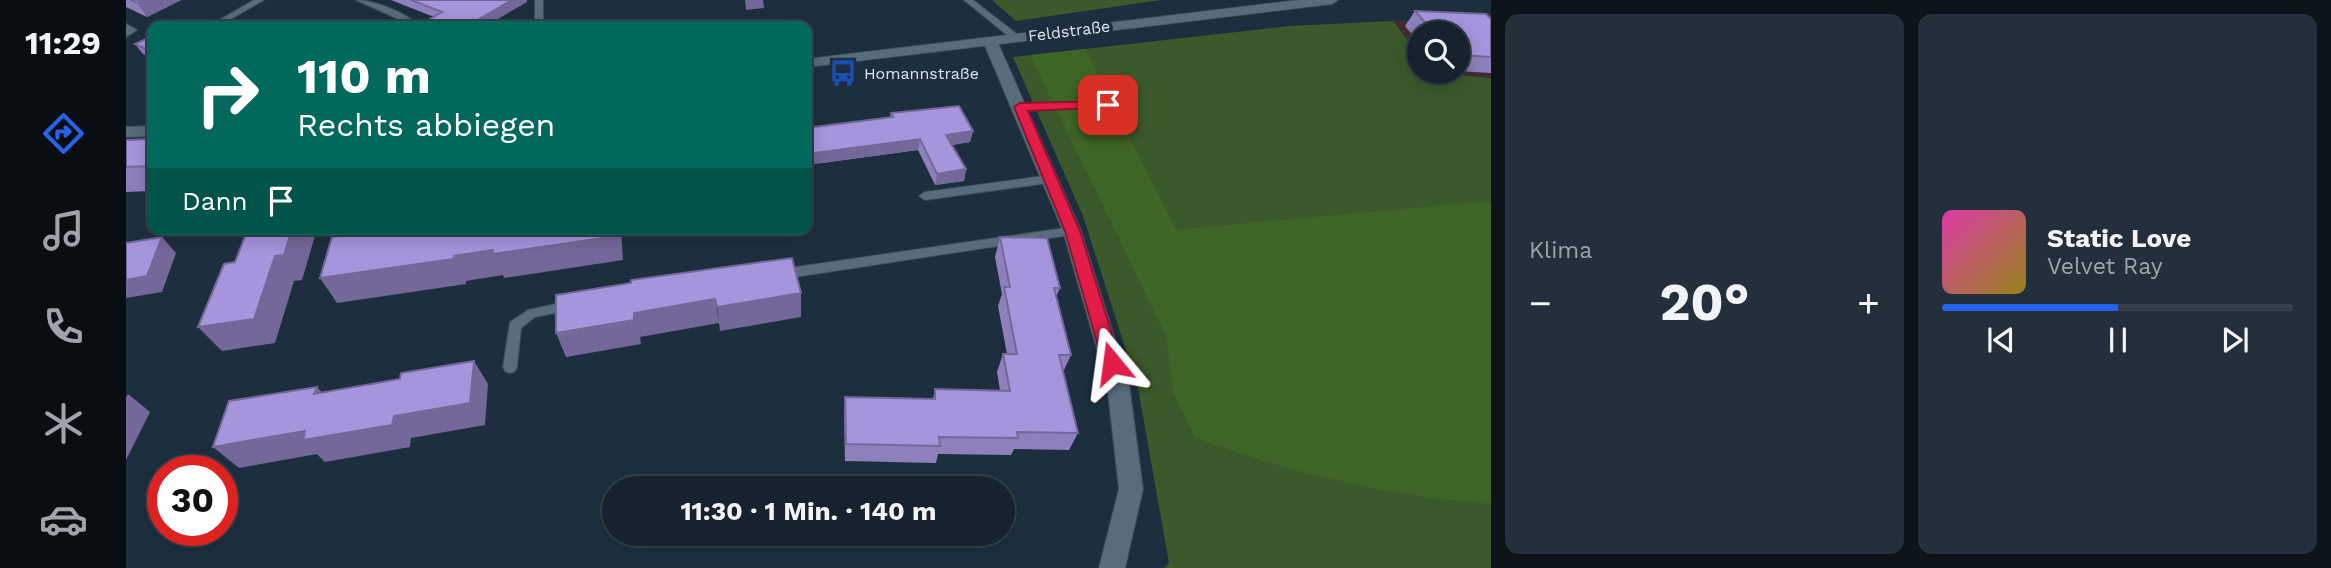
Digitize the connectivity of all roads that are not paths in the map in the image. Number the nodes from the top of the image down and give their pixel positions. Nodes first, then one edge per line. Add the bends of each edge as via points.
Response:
1 (260, 0) edge
2 (360, 0) edge
3 (539, 0) edge
4 (968, 0) edge
5 (1332, 0) edge
6 (222, 21) edge
7 (410, 21) edge
8 (538, 21) edge
9 (126, 27) edge
10 (126, 34) edge
11 (1015, 37) junction
12 (990, 41) junction
13 (812, 63) edge
14 (1108, 105) dead end
15 (1020, 107) junction
16 (147, 131) edge
17 (126, 132) edge
18 (1051, 179) junction
19 (925, 196) dead end
20 (1072, 231) junction
21 (765, 277) edge
22 (586, 303) edge
23 (510, 367) dead end
24 (1112, 568) edge

1 - 6 lane
2 - 7 lane
3 - 8 lane
4 - 11 lane
5 - 11 street, Feldstraße
9 - 10 lane via 133,30
11 - 12 street, Feldstraße
12 - 13 street, Feldstraße
12 - 15 street
14 - 15 lane
15 - 18 street
16 - 17 street
18 - 19 lane
18 - 20 street
20 - 21 lane
20 - 24 street via 1118,384 1131,489
22 - 23 lane via 532,313 515,326

